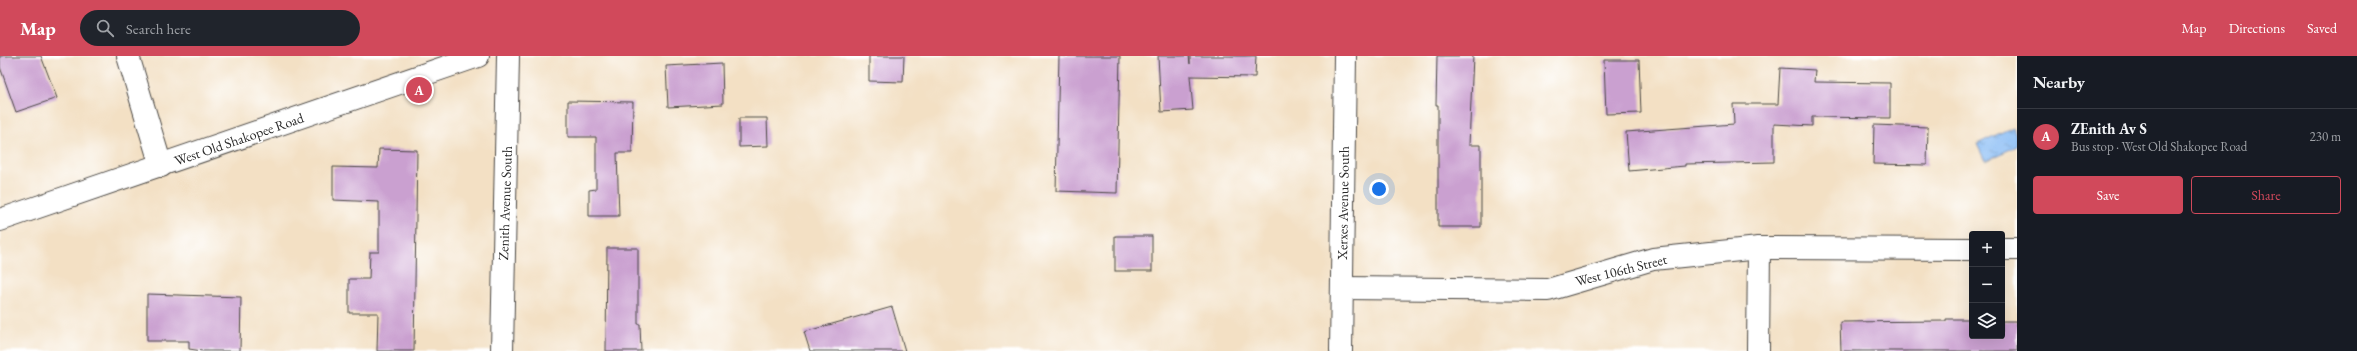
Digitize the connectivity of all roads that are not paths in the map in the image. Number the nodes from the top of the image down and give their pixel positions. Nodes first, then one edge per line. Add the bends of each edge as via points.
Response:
1 (128, 56) edge
2 (478, 56) edge
3 (508, 56) edge
4 (1345, 56) edge
5 (161, 166) junction
6 (0, 220) edge
7 (1759, 248) junction
8 (1969, 249) edge
9 (2005, 249) edge
10 (2017, 250) edge
11 (1342, 288) junction
12 (502, 351) edge
13 (1341, 351) edge
14 (1758, 351) edge

1 - 5 street
2 - 5 street, West Old Shakopee Road
3 - 12 street, Zenith Avenue South
4 - 11 street, Xerxes Avenue South
5 - 6 street, West Old Shakopee Road
7 - 8 street, West 106th Street
7 - 11 street, West 106th Street via 1653,259 1548,290
7 - 14 street
9 - 10 street
11 - 13 street, Xerxes Avenue South

